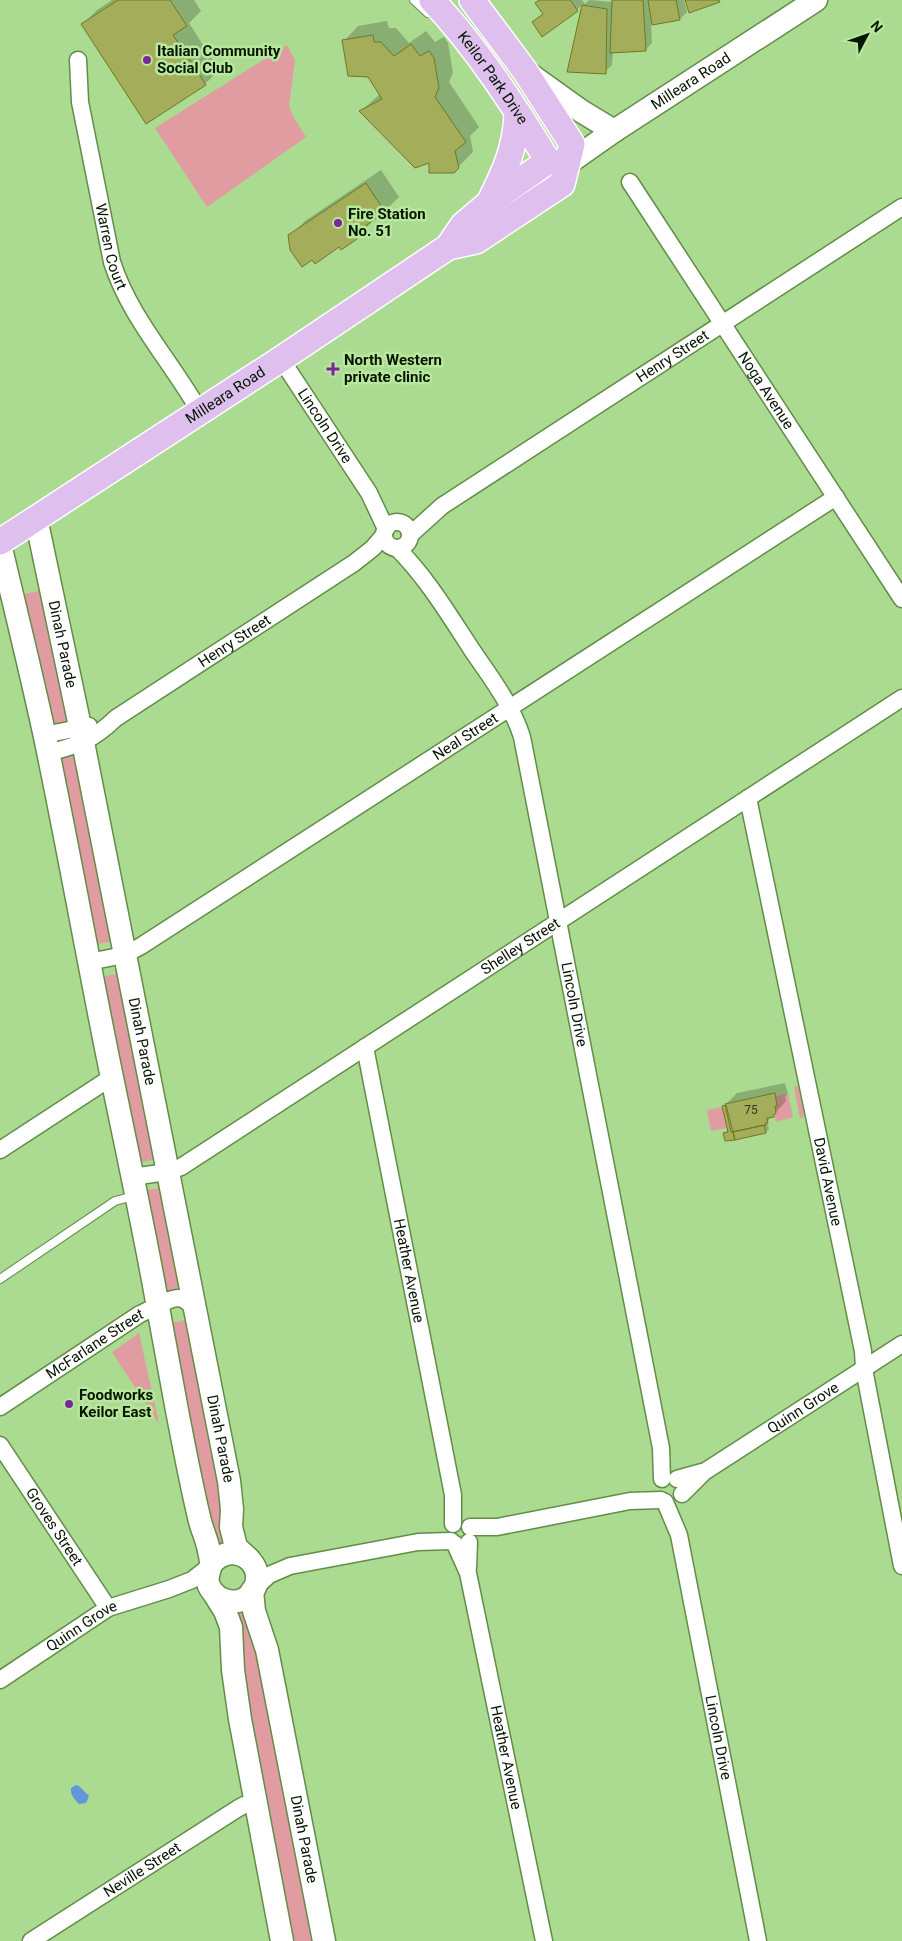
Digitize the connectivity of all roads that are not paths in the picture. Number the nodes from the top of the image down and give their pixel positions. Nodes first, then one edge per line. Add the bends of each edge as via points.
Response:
1 (414, 0) edge
2 (472, 0) edge
3 (816, 0) edge
4 (433, 9) edge
5 (440, 24) dead end
6 (468, 41) junction
7 (78, 60) dead end
8 (525, 71) junction
9 (517, 113) junction
10 (614, 131) junction
11 (557, 162) junction
12 (630, 182) dead end
13 (489, 203) junction
14 (900, 214) edge
15 (448, 247) junction
16 (722, 323) junction
17 (282, 359) junction
18 (200, 412) junction
19 (836, 497) junction
20 (36, 518) junction
21 (397, 535) junction
22 (0, 543) edge
23 (902, 600) edge
24 (902, 698) edge
25 (510, 707) junction
26 (82, 735) junction
27 (46, 744) junction
28 (748, 798) junction
29 (559, 920) junction
30 (124, 955) junction
31 (89, 962) junction
32 (365, 1047) junction
33 (112, 1077) junction
34 (0, 1150) edge
35 (167, 1172) junction
36 (134, 1186) junction
37 (0, 1279) edge
38 (158, 1305) junction
39 (193, 1306) junction
40 (902, 1344) edge
41 (864, 1369) junction
42 (0, 1407) edge
43 (0, 1445) edge
44 (670, 1489) junction
45 (460, 1534) junction
46 (250, 1560) junction
47 (210, 1565) junction
48 (290, 1566) junction
49 (902, 1566) edge
50 (169, 1589) junction
51 (252, 1591) junction
52 (214, 1594) junction
53 (108, 1608) junction
54 (0, 1680) edge
55 (257, 1805) junction
56 (32, 1941) edge
57 (282, 1941) edge
58 (324, 1941) edge
59 (544, 1941) edge
60 (758, 1941) edge

1 - 4 lane
2 - 8 main road, Keilor Park Drive
3 - 10 street, Milleara Road
4 - 6 main road, Keilor Park Drive
5 - 6 lane
6 - 9 main road, Keilor Park Drive
7 - 18 street, Warren Court via 80,102 118,280 137,317
8 - 10 street
8 - 11 main road, Keilor Park Drive via 572,144
9 - 11 main road, Keilor Park Drive
9 - 13 main road via 510,157
10 - 11 street, Milleara Road
11 - 13 main road, Milleara Road
11 - 15 main road, Milleara Road via 562,184 476,241
12 - 16 street, Noga Avenue
13 - 15 main road, Milleara Road via 463,225
14 - 16 street, Henry Street
15 - 17 main road, Milleara Road
16 - 19 street, Noga Avenue
16 - 21 street, Henry Street
17 - 18 main road, Milleara Road
17 - 21 street, Lincoln Drive
18 - 20 main road, Milleara Road
19 - 23 street, Noga Avenue
19 - 25 street, Neal Street
20 - 22 main road, Milleara Road
20 - 26 street, Dinah Parade
21 - 25 street, Lincoln Drive via 411,562
21 - 26 street, Henry Street via 116,718 98,724
22 - 27 street
24 - 28 street, Shelley Street
25 - 29 street, Lincoln Drive via 522,737
25 - 30 street, Neal Street
26 - 27 street, Henry Street
26 - 30 street, Dinah Parade
27 - 31 street
28 - 29 street, Shelley Street
28 - 41 street, David Avenue via 863,1351
29 - 32 street, Shelley Street
29 - 44 street, Lincoln Drive
30 - 31 street, Neal Street
30 - 35 street, Dinah Parade
31 - 33 street
32 - 35 street, Shelley Street via 180,1167
32 - 45 street, Heather Avenue
33 - 34 street
33 - 36 street
35 - 36 street, Shelley Street
35 - 39 street, Dinah Parade
36 - 37 lane
36 - 38 street
38 - 39 street, McFarlane Street via 176,1298
38 - 42 street, McFarlane Street
38 - 47 street via 190,1478 209,1548
39 - 46 street, Dinah Parade via 229,1481 231,1527 236,1547
40 - 41 street, Quinn Grove
41 - 44 street, Quinn Grove via 704,1472
41 - 49 street, David Avenue
43 - 53 street, Groves Street
44 - 45 street, Quinn Grove via 630,1501
44 - 60 street, Lincoln Drive
45 - 48 street, Quinn Grove
45 - 59 street, Heather Avenue
46 - 47 street via 241,1554 224,1553
46 - 48 street, Quinn Grove
46 - 51 street via 256,1575
47 - 50 street, Quinn Grove via 192,1580
47 - 52 street via 207,1580
48 - 51 street, Quinn Grove via 268,1575
50 - 52 street, Quinn Grove
50 - 53 street, Quinn Grove
51 - 52 street via 247,1597 231,1602
51 - 58 street, Dinah Parade via 254,1612 267,1650
52 - 55 street via 232,1627 233,1670
53 - 54 street, Quinn Grove
55 - 56 street, Neville Street via 244,1805
55 - 57 street

